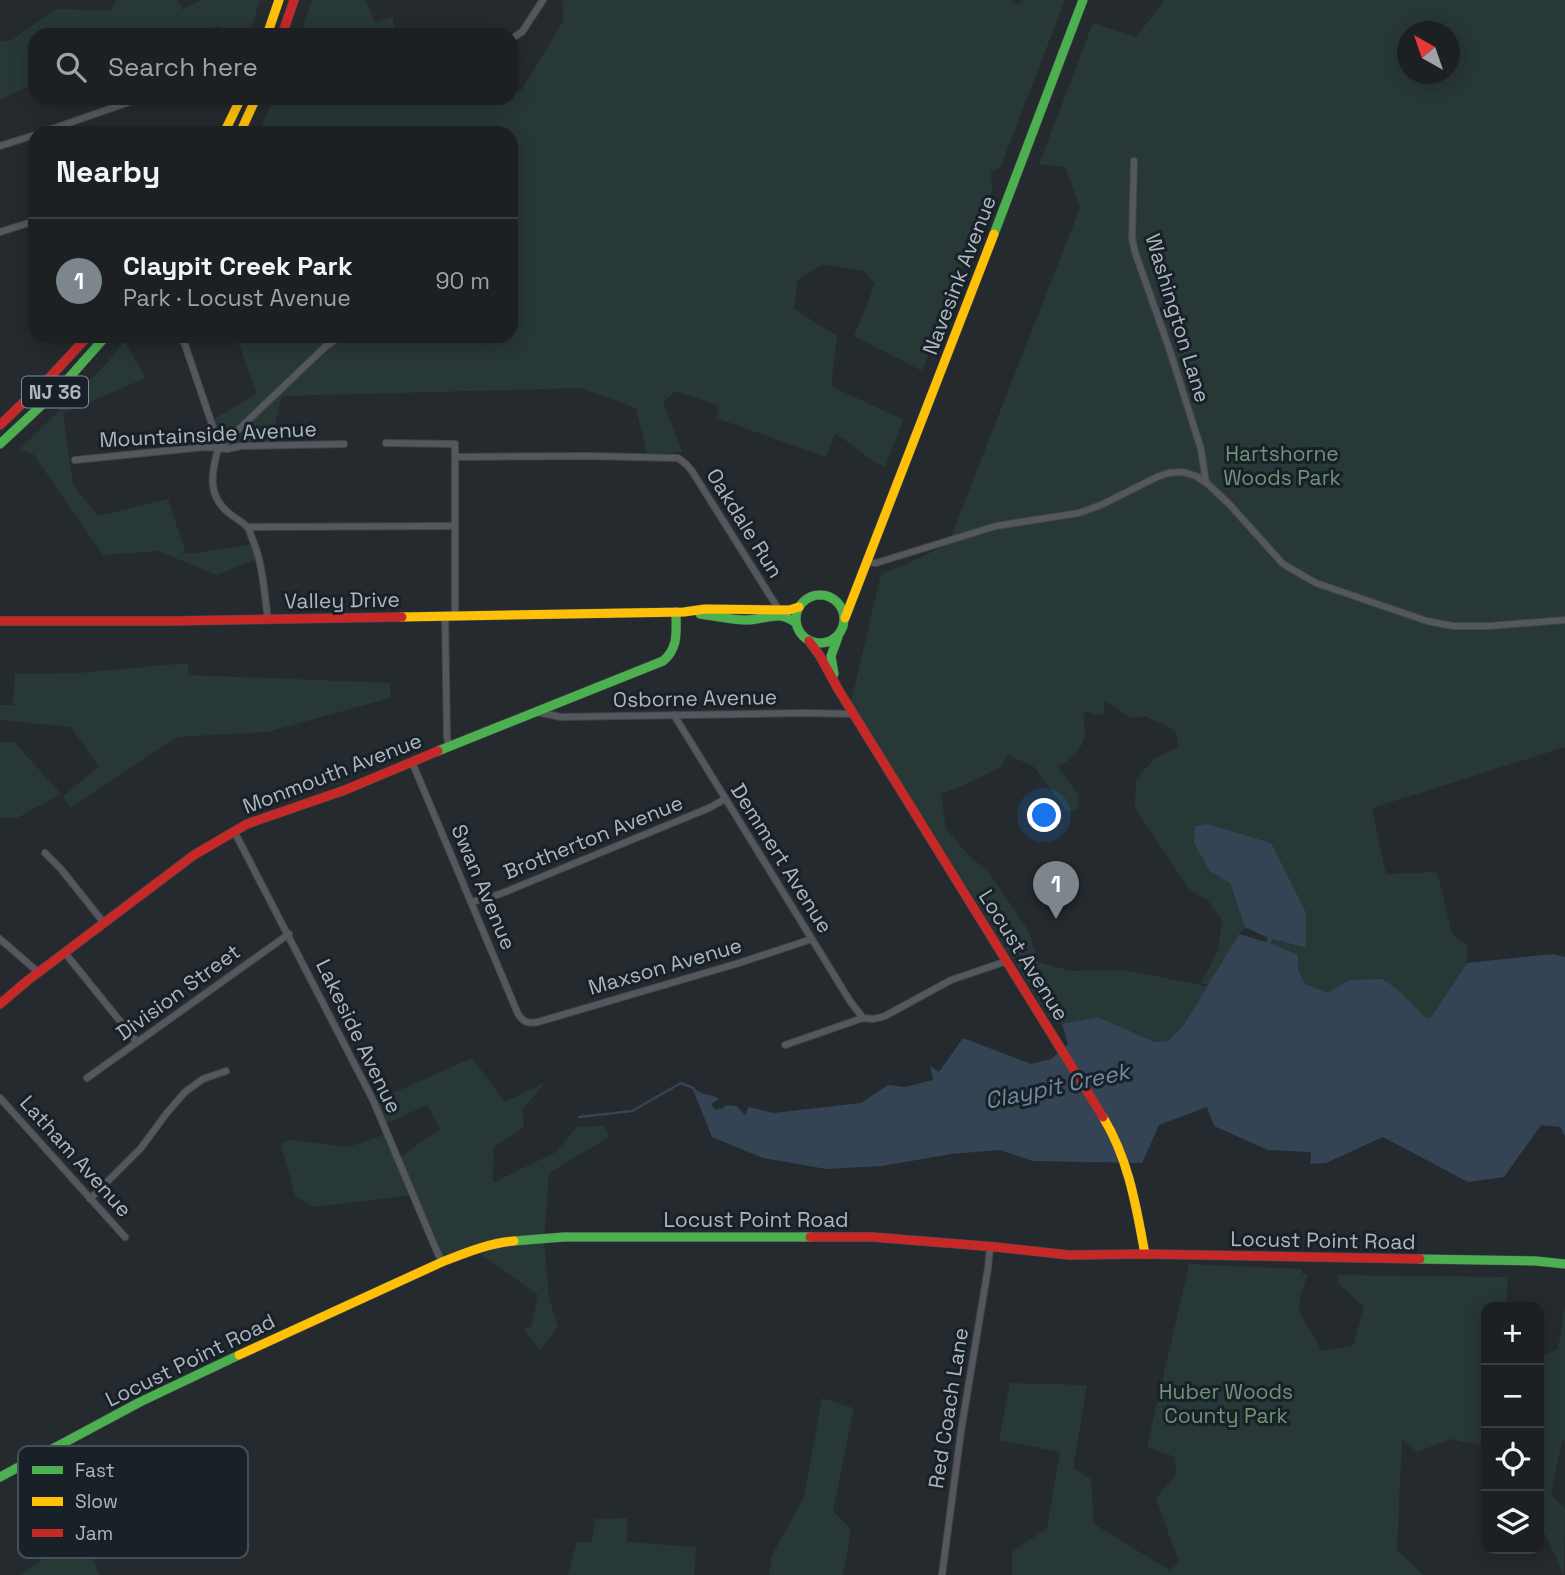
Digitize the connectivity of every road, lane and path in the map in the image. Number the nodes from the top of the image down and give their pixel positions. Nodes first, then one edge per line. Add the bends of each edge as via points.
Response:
1 (279, 0) edge
2 (294, 0) edge
3 (543, 0) edge
4 (1083, 0) edge
5 (269, 28) edge
6 (284, 28) edge
7 (518, 35) edge
8 (121, 105) edge
9 (238, 105) edge
10 (253, 105) edge
11 (60, 126) edge
12 (227, 126) edge
13 (243, 126) edge
14 (28, 137) edge
15 (0, 146) edge
16 (1134, 161) dead end
17 (28, 223) edge
18 (0, 232) edge
19 (81, 343) edge
20 (100, 343) edge
21 (184, 343) edge
22 (331, 343) edge
23 (0, 425) edge
24 (386, 443) dead end
25 (0, 444) edge
26 (344, 444) dead end
27 (218, 449) junction
28 (455, 457) junction
29 (75, 460) dead end
30 (1206, 483) junction
31 (454, 526) junction
32 (247, 527) junction
33 (866, 562) junction
34 (835, 600) junction
35 (799, 607) junction
36 (779, 610) junction
37 (680, 612) junction
38 (444, 615) junction
39 (455, 615) junction
40 (845, 618) junction
41 (268, 619) junction
42 (1565, 620) edge
43 (0, 621) edge
44 (796, 623) junction
45 (838, 637) junction
46 (809, 641) junction
47 (838, 689) junction
48 (537, 712) junction
49 (854, 714) junction
50 (674, 715) junction
51 (449, 746) junction
52 (412, 762) junction
53 (725, 799) junction
54 (234, 831) junction
55 (45, 853) dead end
56 (472, 902) junction
57 (104, 923) junction
58 (289, 934) junction
59 (0, 939) edge
60 (812, 939) junction
61 (65, 953) junction
62 (1007, 961) junction
63 (38, 972) junction
64 (0, 1004) edge
65 (863, 1017) junction
66 (527, 1023) joint
67 (137, 1042) junction
68 (785, 1045) dead end
69 (226, 1071) dead end
70 (87, 1078) dead end
71 (0, 1098) edge
72 (90, 1199) junction
73 (125, 1237) dead end
74 (990, 1247) junction
75 (1145, 1254) junction
76 (442, 1262) junction
77 (1565, 1264) edge
78 (58, 1446) edge
79 (18, 1467) edge
80 (0, 1477) edge
81 (942, 1575) edge

1 - 5 main road
2 - 6 main road
3 - 7 street
4 - 33 main road, Navesink Avenue
8 - 11 street
9 - 12 main road
10 - 13 main road
14 - 15 street
16 - 30 street, Washington Lane via 1135,252 1201,449
17 - 18 street
19 - 23 main road, NJ 36
20 - 25 main road, NJ 36
21 - 27 street
22 - 27 street
24 - 28 street via 455,444
26 - 27 street, Mountainside Avenue
27 - 29 street, Mountainside Avenue
27 - 32 street via 212,477 215,496 226,512
28 - 31 street
28 - 36 street, Oakdale Run via 678,458 692,471
30 - 33 street via 1183,472 1168,473 1079,513 996,526 876,563
30 - 42 street via 1275,557 1316,583 1453,626
31 - 32 street
31 - 39 street
32 - 41 street via 260,560
33 - 34 main road, Navesink Avenue via 847,596
33 - 40 main road, Navesink Avenue
34 - 35 main road via 815,595
34 - 40 main road
35 - 36 main road, Valley Drive
35 - 44 main road
36 - 37 main road, Valley Drive
37 - 39 main road, Valley Drive
37 - 44 main road, Valley Drive via 746,620 782,615
37 - 48 main road, Monmouth Avenue via 676,644 667,659
38 - 39 main road, Valley Drive
38 - 41 main road, Valley Drive
38 - 51 street
40 - 45 main road
41 - 43 main road, Valley Drive
44 - 46 main road
45 - 46 main road via 826,643
45 - 47 main road, Locust Avenue via 831,656
46 - 47 main road, Locust Avenue
47 - 49 main road, Locust Avenue
48 - 50 street, Osborne Avenue via 561,717
48 - 51 main road, Monmouth Avenue
49 - 50 street, Osborne Avenue
49 - 62 main road, Locust Avenue
50 - 53 street, Demmert Avenue
51 - 52 main road, Monmouth Avenue
52 - 54 main road, Monmouth Avenue
52 - 56 street, Swan Avenue
53 - 56 street, Brotherton Avenue
53 - 60 street, Demmert Avenue
54 - 57 main road, Monmouth Avenue via 194,855
54 - 58 street, Lakeside Avenue
55 - 57 street
56 - 66 street, Swan Avenue via 518,1014
57 - 61 main road, Monmouth Avenue
58 - 67 street, Division Street
58 - 76 street, Lakeside Avenue via 373,1100
59 - 63 street
60 - 65 street, Demmert Avenue
60 - 66 street, Maxson Avenue
61 - 63 main road, Monmouth Avenue
61 - 67 street
62 - 65 street via 951,980 885,1016
62 - 75 main road, Locust Avenue via 1110,1128 1127,1165
63 - 64 main road, Monmouth Avenue
65 - 68 street
67 - 70 street, Division Street
69 - 72 street via 202,1079 185,1092 141,1148
71 - 72 street, Latham Avenue
72 - 73 street, Latham Avenue
74 - 75 main road, Locust Point Road via 1069,1255
74 - 76 main road, Locust Point Road via 872,1237 564,1237 503,1241
74 - 81 street, Red Coach Lane
75 - 77 main road, Locust Point Road
76 - 78 main road, Locust Point Road via 140,1402
79 - 80 main road, Locust Point Road

